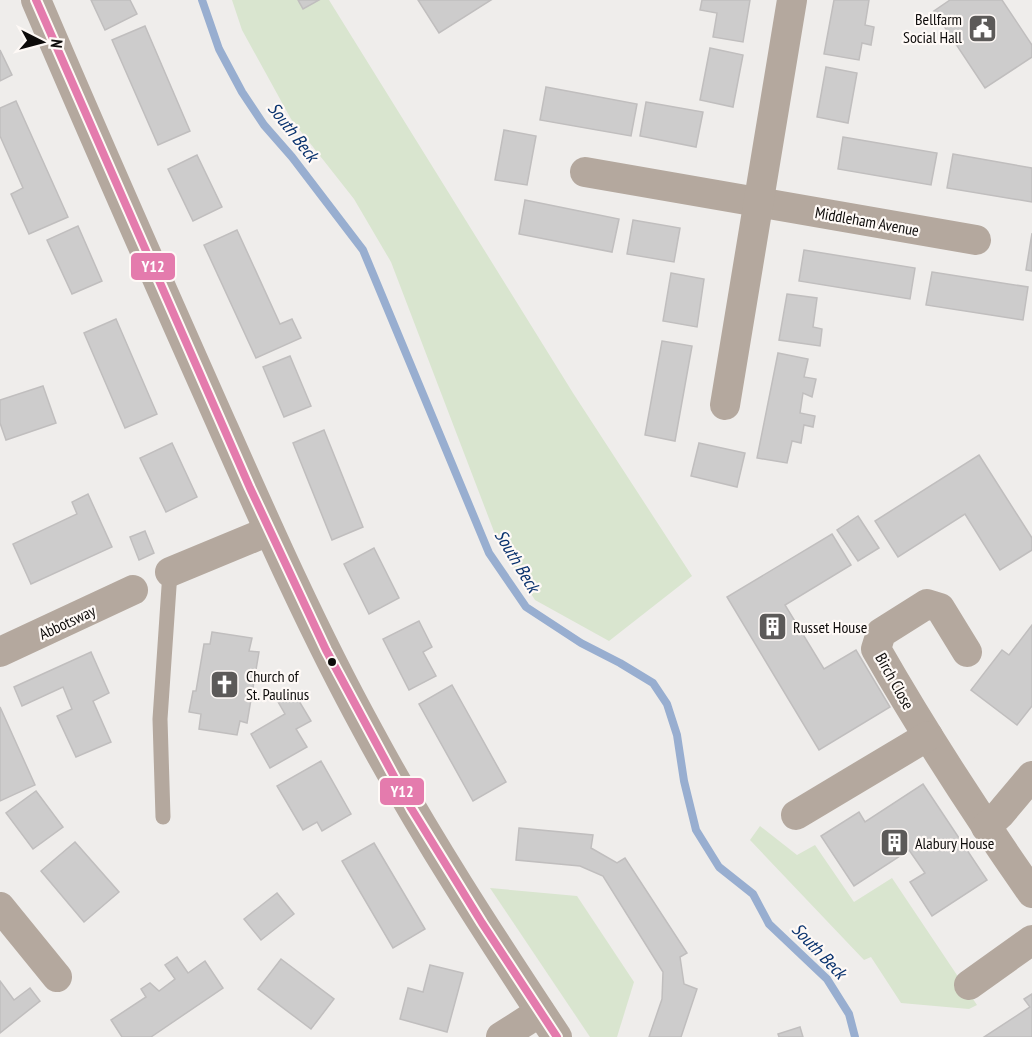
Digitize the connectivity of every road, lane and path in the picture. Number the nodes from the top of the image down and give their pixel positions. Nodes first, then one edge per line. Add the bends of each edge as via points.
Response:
1 (36, 0) edge
2 (792, 0) edge
3 (585, 172) dead end
4 (757, 202) junction
5 (976, 240) dead end
6 (724, 405) dead end
7 (269, 531) junction
8 (170, 572) joint
9 (133, 590) dead end
10 (0, 652) edge
11 (967, 652) dead end
12 (928, 736) junction
13 (1032, 776) edge
14 (796, 815) dead end
15 (163, 817) dead end
16 (986, 827) junction
17 (1032, 892) edge
18 (0, 907) edge
19 (1032, 940) edge
20 (57, 978) dead end
21 (969, 985) dead end
22 (540, 1011) junction
23 (501, 1037) edge
24 (557, 1037) edge

1 - 7 street
2 - 4 street
3 - 4 street, Middleham Avenue
4 - 5 street, Middleham Avenue
4 - 6 street
7 - 8 street
7 - 22 street via 360,716 416,817
8 - 15 lane via 160,719
9 - 10 street, Abbotsway
11 - 12 street, Birch Close via 940,608 927,604 881,633 876,648
12 - 14 street
12 - 16 street, Birch Close
13 - 16 street
16 - 17 street, Birch Close
18 - 20 street
19 - 21 street
22 - 23 street
22 - 24 street

